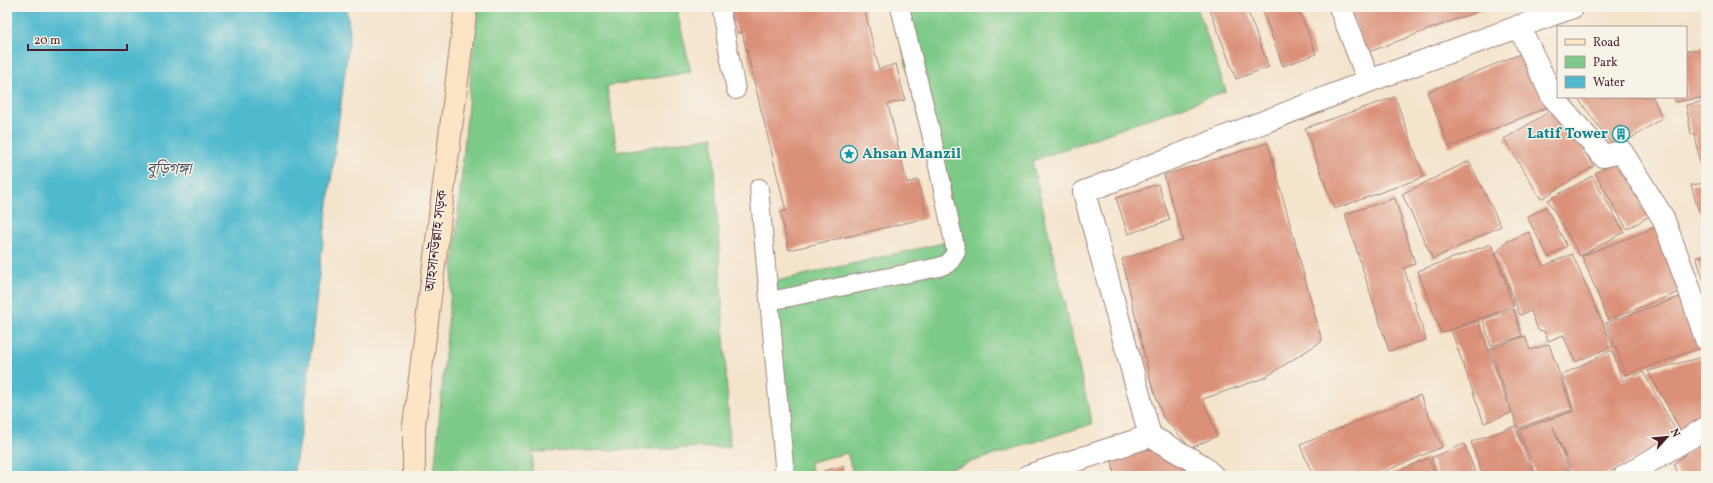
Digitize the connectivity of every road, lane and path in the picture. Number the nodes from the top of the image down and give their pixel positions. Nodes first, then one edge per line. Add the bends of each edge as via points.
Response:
1 (466, 7) edge
2 (720, 7) edge
3 (900, 7) edge
4 (1340, 7) edge
5 (1573, 7) edge
6 (1519, 26) junction
7 (1369, 81) junction
8 (736, 90) dead end
9 (759, 188) dead end
10 (770, 301) junction
11 (1706, 339) edge
12 (1706, 428) edge
13 (1150, 436) junction
14 (414, 476) edge
15 (785, 476) edge
16 (1028, 476) edge
17 (1213, 476) edge
18 (1625, 476) edge

1 - 14 street, আহসানউল্লাহ সড়ক via 414,426
2 - 8 lane
3 - 10 lane via 931,133 956,252 950,263 939,267
4 - 7 street
5 - 6 street
6 - 7 street
6 - 11 street via 1552,96 1604,156 1622,152 1663,218
7 - 13 street via 1084,192
9 - 10 lane
10 - 15 lane
12 - 18 street
13 - 16 street
13 - 17 street via 1201,465

